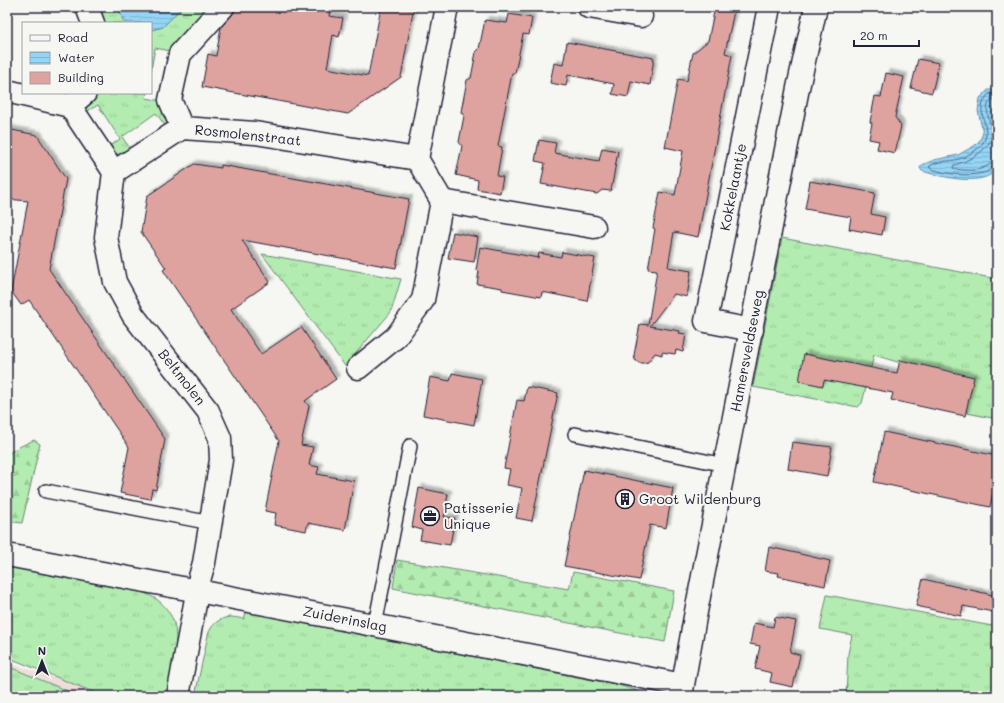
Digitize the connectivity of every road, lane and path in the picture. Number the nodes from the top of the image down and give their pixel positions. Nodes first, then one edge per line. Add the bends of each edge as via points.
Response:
1 (87, 7) edge
2 (223, 7) edge
3 (447, 7) edge
4 (589, 7) edge
5 (769, 7) edge
6 (816, 7) edge
7 (641, 16) dead end
8 (93, 22) edge
9 (7, 91) edge
10 (22, 93) edge
11 (31, 94) edge
12 (78, 100) edge
13 (182, 128) junction
14 (417, 159) junction
15 (114, 172) junction
16 (442, 201) junction
17 (594, 227) dead end
18 (752, 330) junction
19 (358, 368) dead end
20 (575, 434) dead end
21 (410, 446) dead end
22 (725, 465) junction
23 (46, 491) dead end
24 (210, 523) junction
25 (7, 555) edge
26 (198, 591) junction
27 (375, 626) junction
28 (682, 691) edge
29 (178, 696) edge

1 - 8 street
2 - 13 street via 180,54 170,100
3 - 14 street
4 - 7 street
5 - 18 street, Kokkelaantje via 706,321
6 - 18 street, Hamersveldseweg
9 - 10 street
11 - 12 street
12 - 15 street
13 - 14 street, Rosmolenstraat via 255,133
13 - 15 street, Rosmolenstraat
14 - 16 street
15 - 24 street, Beltmolen via 106,237 115,282 133,315 208,411 220,438 221,460
16 - 17 street
16 - 19 street via 423,300 396,337
18 - 22 street, Hamersveldseweg
20 - 22 lane
21 - 27 lane
22 - 28 street, Hamersveldseweg
23 - 24 lane
24 - 26 street, Beltmolen
25 - 26 street, Zuiderinslag
26 - 27 street, Zuiderinslag
26 - 29 street, Beltmolen
27 - 28 street, Zuiderinslag

